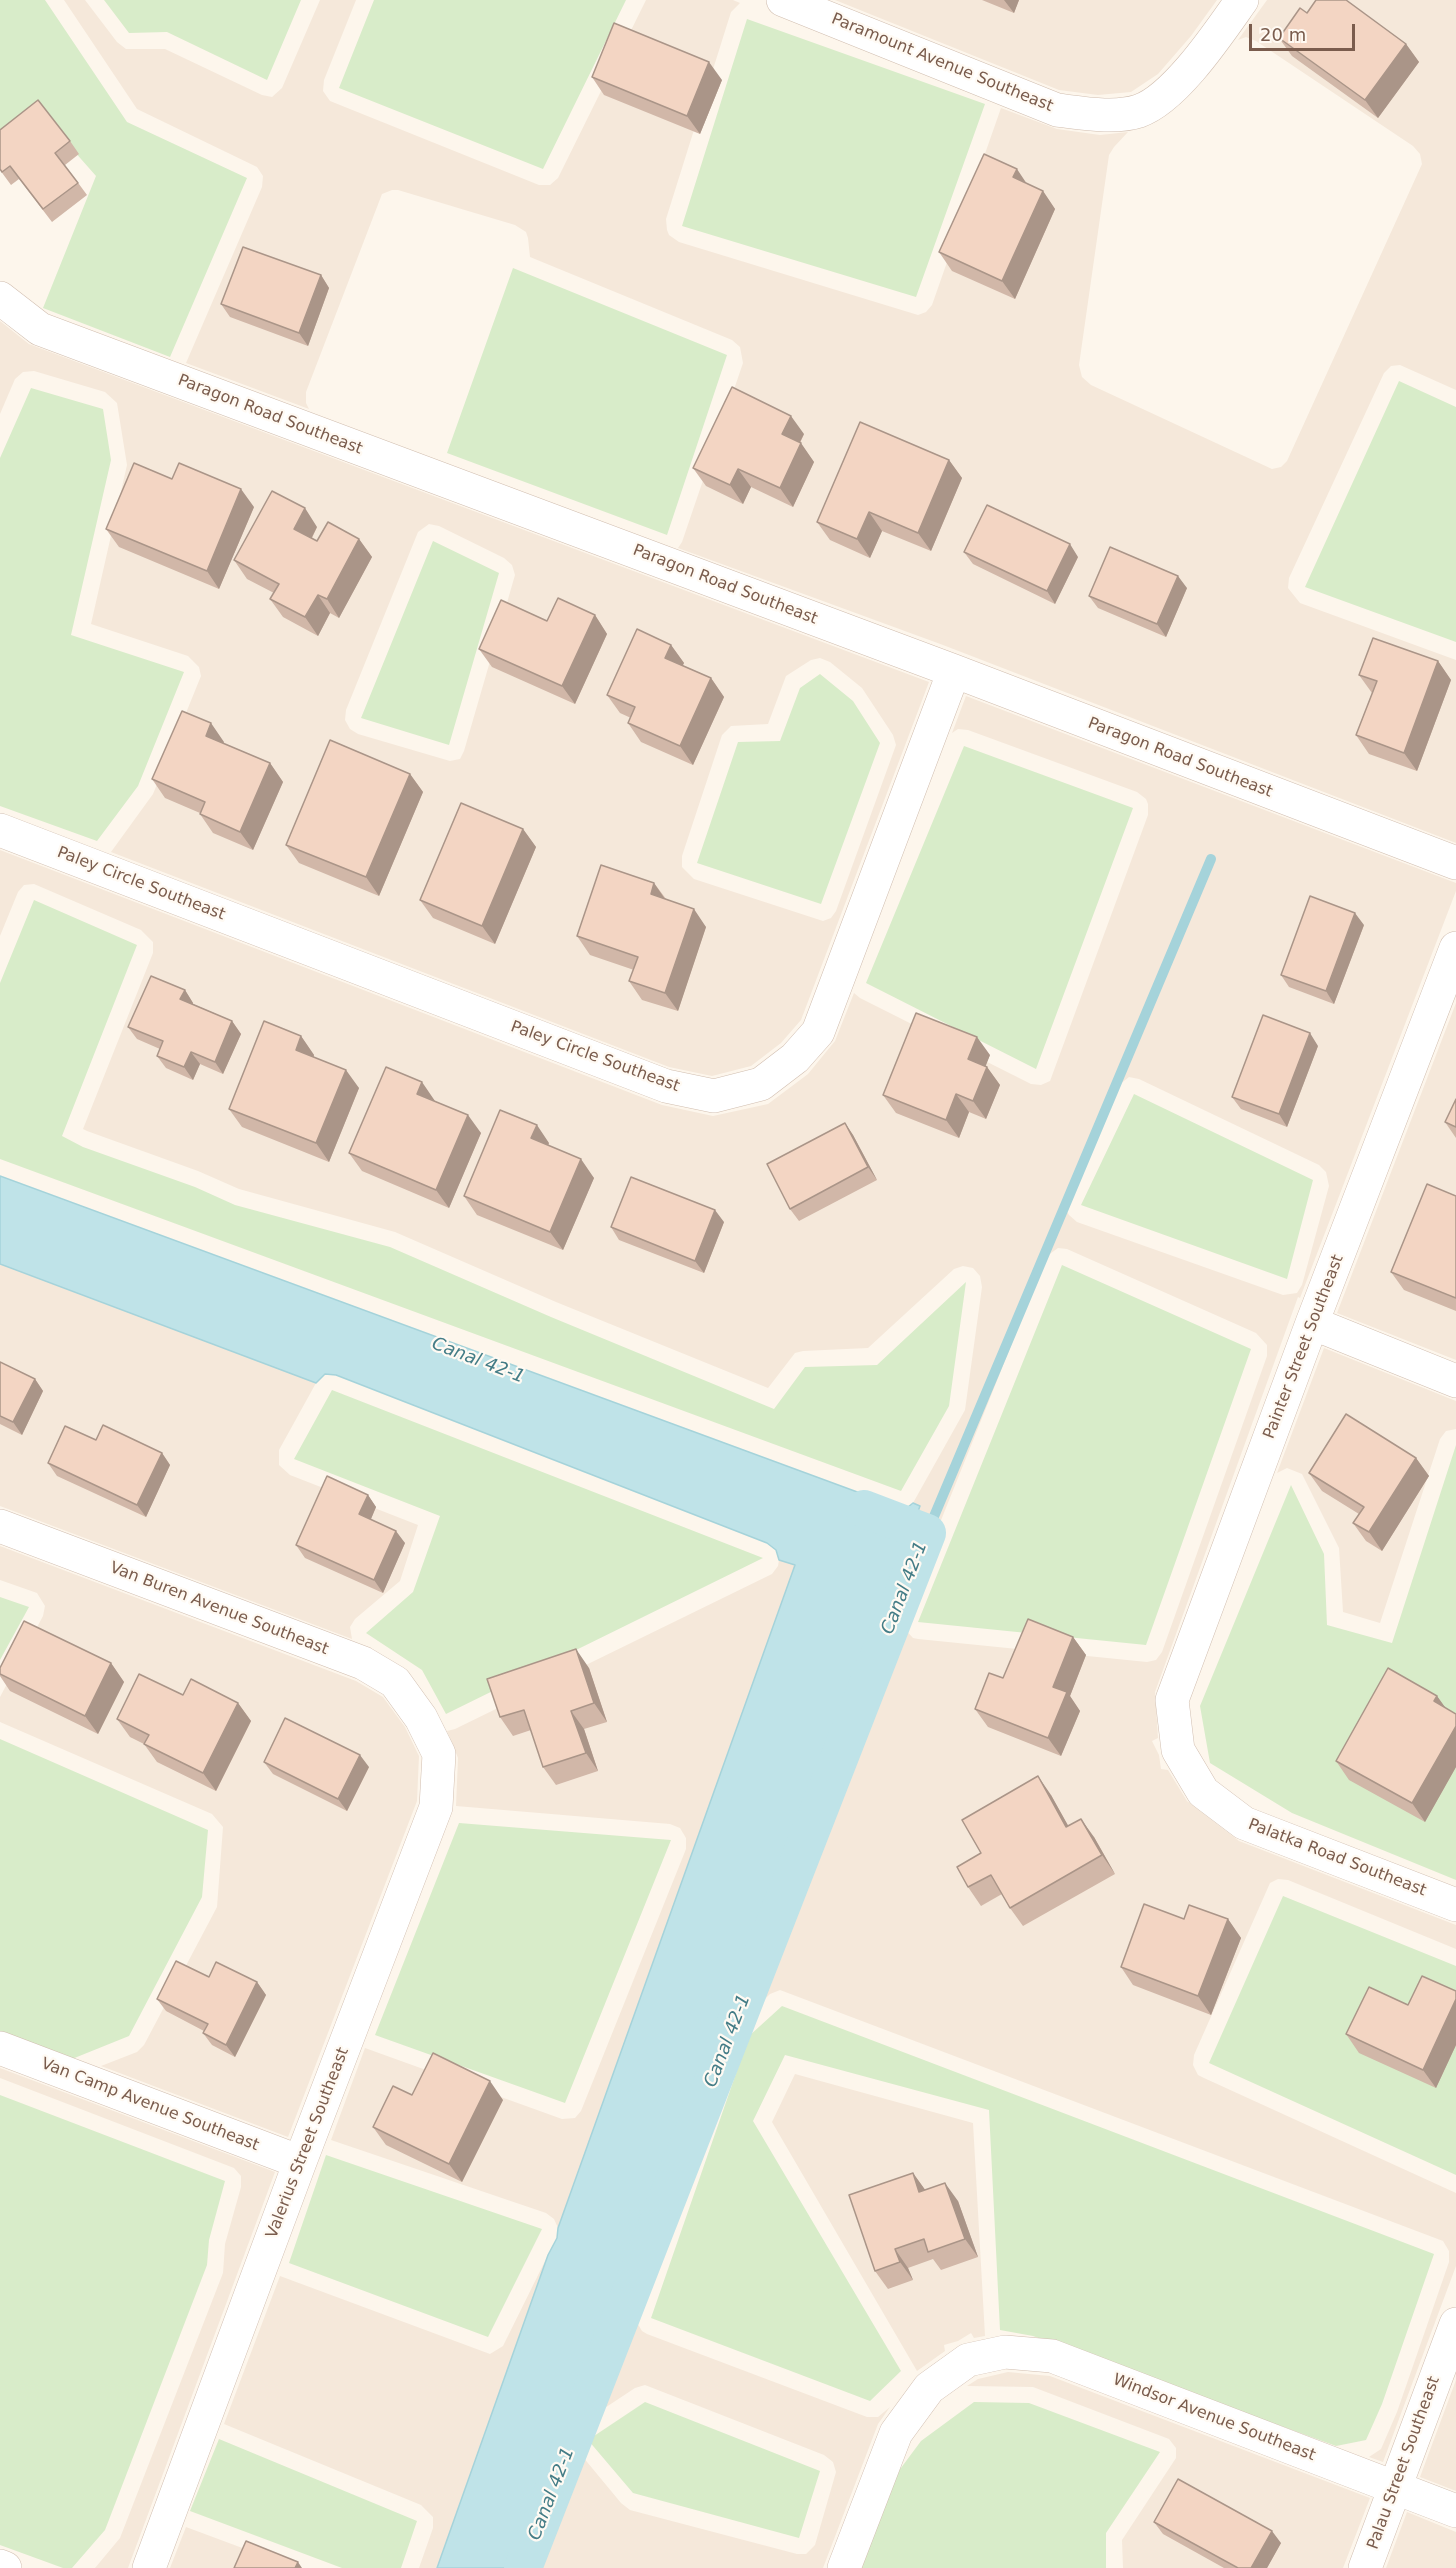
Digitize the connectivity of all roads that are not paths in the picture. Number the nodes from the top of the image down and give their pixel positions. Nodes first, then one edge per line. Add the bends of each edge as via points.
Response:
1 (783, 0) edge
2 (1242, 0) edge
3 (0, 298) edge
4 (954, 671) junction
5 (0, 830) edge
6 (1456, 863) edge
7 (1456, 948) edge
8 (1312, 1323) junction
9 (1456, 1381) edge
10 (0, 1526) edge
11 (421, 1718) joint
12 (1178, 1750) joint
13 (1456, 1905) edge
14 (0, 2048) edge
15 (300, 2162) junction
16 (1456, 2324) edge
17 (1395, 2487) junction
18 (1456, 2511) edge
19 (0, 2566) edge
20 (4, 2568) edge
21 (149, 2568) edge
22 (844, 2568) edge
23 (1365, 2568) edge

1 - 2 street, Paramount Avenue Southeast via 1057,110 1100,116 1140,111 1172,90
3 - 4 street, Paragon Road Southeast via 40,328
4 - 5 street, Paley Circle Southeast via 818,1032 795,1058 761,1084 714,1096 666,1086
4 - 6 street, Paragon Road Southeast
7 - 8 street, Painter Street Southeast
8 - 9 street
8 - 12 street, Painter Street Southeast via 1173,1700
10 - 11 street, Van Buren Avenue Southeast via 363,1663 395,1682
11 - 15 street, Valerius Street Southeast via 439,1754 436,1806
12 - 13 street, Palatka Road Southeast via 1203,1792 1244,1823
14 - 15 street, Van Camp Avenue Southeast
15 - 21 street, Valerius Street Southeast
16 - 17 street, Palau Street Southeast
17 - 18 street, Windsor Avenue Southeast
17 - 22 street, Windsor Avenue Southeast via 1052,2356 1005,2352 968,2360 929,2388 896,2433
17 - 23 street, Palau Street Southeast
19 - 20 street

